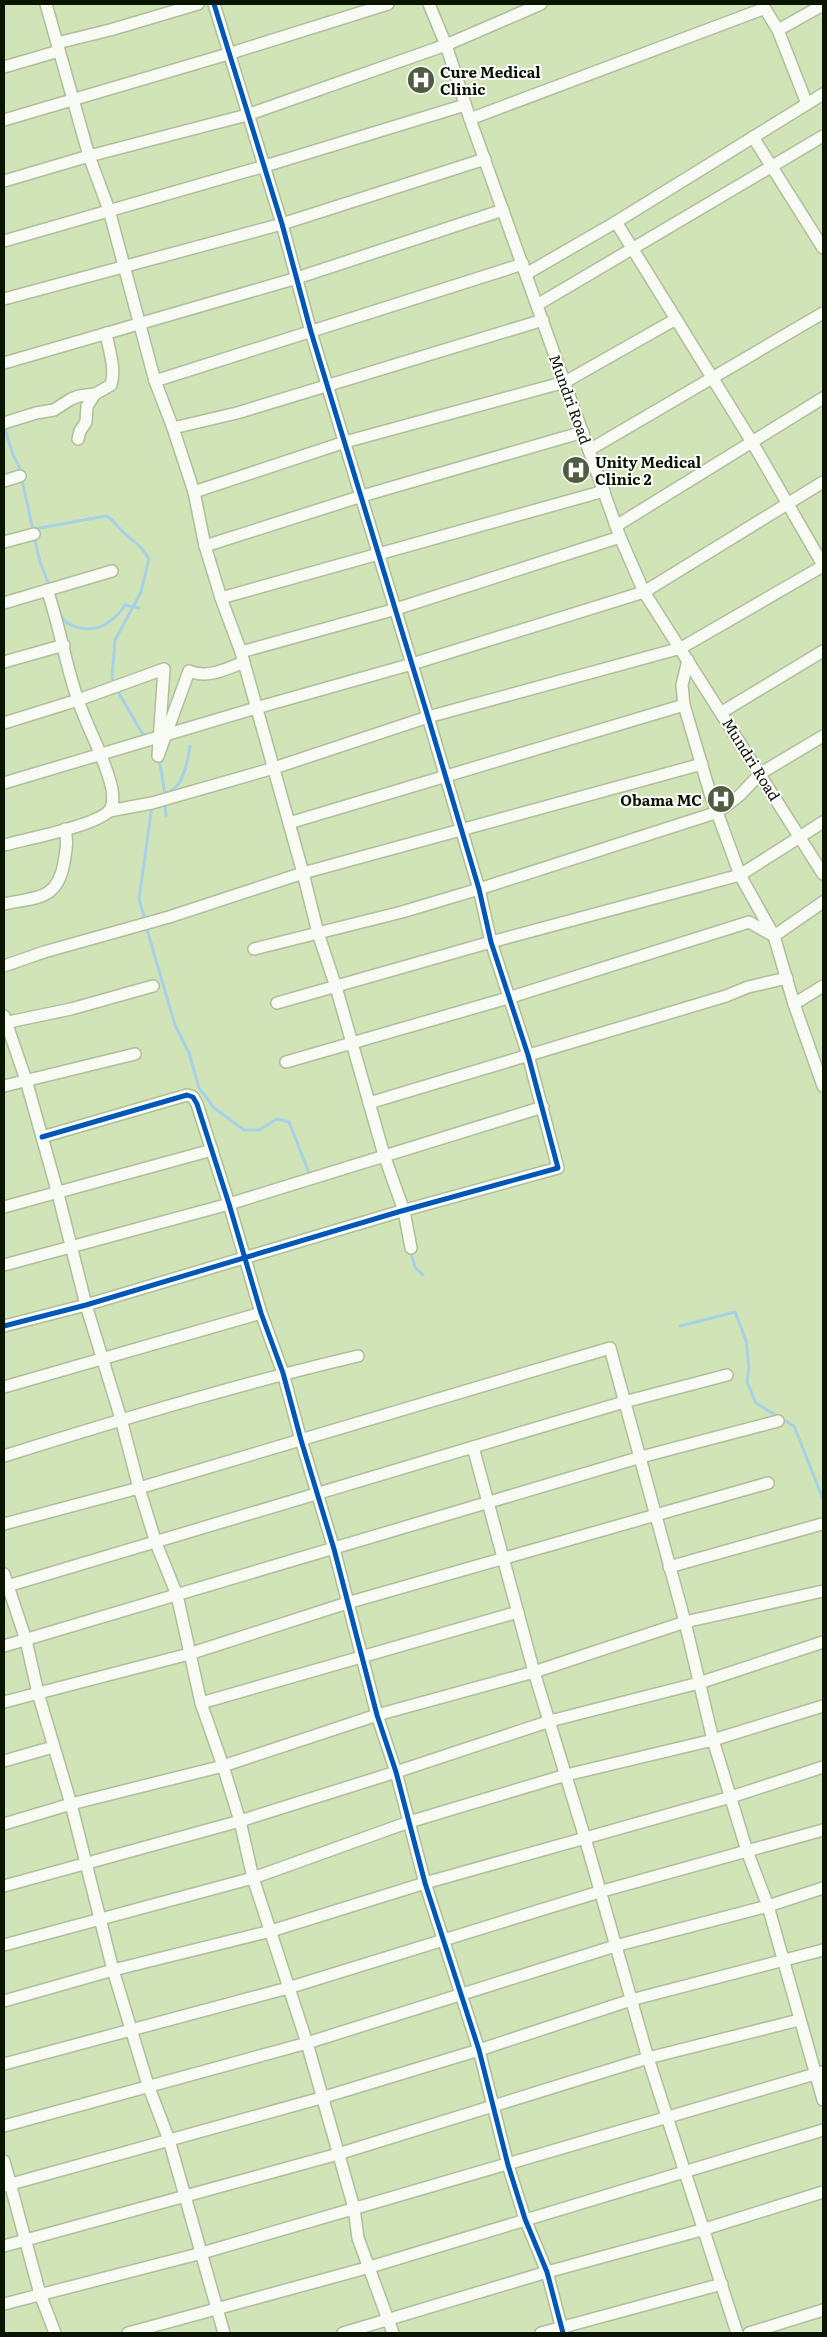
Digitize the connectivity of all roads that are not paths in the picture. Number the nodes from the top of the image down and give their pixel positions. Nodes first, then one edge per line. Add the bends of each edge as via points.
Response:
1 (46, 4) edge
2 (198, 4) edge
3 (214, 4) edge
4 (388, 4) edge
5 (429, 4) edge
6 (541, 4) edge
7 (823, 5) edge
8 (762, 6) edge
9 (778, 30) junction
10 (446, 45) junction
11 (58, 47) junction
12 (228, 54) junction
13 (4, 67) edge
14 (823, 94) edge
15 (74, 98) junction
16 (807, 104) junction
17 (465, 105) junction
18 (247, 115) junction
19 (470, 119) junction
20 (4, 120) edge
21 (823, 136) edge
22 (753, 137) junction
23 (89, 156) junction
24 (485, 159) junction
25 (265, 166) junction
26 (774, 167) junction
27 (4, 181) edge
28 (109, 210) junction
29 (503, 210) junction
30 (616, 222) junction
31 (282, 224) junction
32 (819, 231) edge
33 (4, 241) edge
34 (823, 248) edge
35 (632, 249) junction
36 (124, 268) junction
37 (525, 269) junction
38 (297, 278) junction
39 (4, 300) edge
40 (537, 305) junction
41 (823, 313) edge
42 (676, 319) junction
43 (542, 320) junction
44 (140, 322) junction
45 (311, 332) junction
46 (106, 334) junction
47 (4, 363) edge
48 (713, 378) junction
49 (155, 381) junction
50 (565, 382) junction
51 (329, 385) junction
52 (95, 394) junction
53 (823, 398) edge
54 (4, 424) edge
55 (173, 428) junction
56 (583, 432) junction
57 (78, 440) dead end
58 (345, 442) junction
59 (752, 442) junction
60 (589, 450) junction
61 (20, 476) dead end
62 (4, 481) edge
63 (823, 482) edge
64 (604, 491) junction
65 (194, 492) junction
66 (362, 496) junction
67 (787, 504) junction
68 (616, 526) junction
69 (34, 534) dead end
70 (620, 537) junction
71 (4, 542) edge
72 (205, 546) junction
73 (378, 554) junction
74 (823, 566) edge
75 (112, 571) dead end
76 (47, 590) junction
77 (644, 592) junction
78 (220, 598) junction
79 (4, 603) edge
80 (396, 609) junction
81 (64, 645) junction
82 (681, 648) junction
83 (823, 651) edge
84 (242, 657) junction
85 (688, 660) junction
86 (4, 662) edge
87 (412, 664) junction
88 (78, 700) junction
89 (684, 705) junction
90 (256, 708) junction
91 (722, 712) junction
92 (428, 717) junction
93 (4, 723) edge
94 (823, 736) edge
95 (101, 755) junction
96 (702, 764) junction
97 (274, 768) junction
98 (761, 773) junction
99 (446, 776) junction
100 (4, 783) edge
101 (109, 811) junction
102 (718, 812) junction
103 (823, 822) edge
104 (289, 823) junction
105 (66, 829) junction
106 (461, 829) junction
107 (800, 836) junction
108 (4, 845) edge
109 (303, 873) junction
110 (823, 874) edge
111 (740, 875) junction
112 (479, 889) junction
113 (823, 902) edge
114 (4, 904) edge
115 (318, 933) junction
116 (774, 936) junction
117 (491, 942) junction
118 (254, 950) dead end
119 (4, 966) edge
120 (787, 978) junction
121 (153, 986) dead end
122 (823, 986) edge
123 (336, 987) junction
124 (508, 998) junction
125 (277, 1003) dead end
126 (794, 1004) junction
127 (4, 1021) edge
128 (352, 1043) junction
129 (135, 1054) dead end
130 (528, 1055) junction
131 (286, 1062) dead end
132 (26, 1080) junction
133 (823, 1083) edge
134 (4, 1086) edge
135 (369, 1103) junction
136 (543, 1107) junction
137 (42, 1137) junction
138 (212, 1150) junction
139 (384, 1155) junction
140 (58, 1194) junction
141 (229, 1204) junction
142 (4, 1207) edge
143 (404, 1211) junction
144 (72, 1248) junction
145 (411, 1248) dead end
146 (245, 1258) junction
147 (4, 1265) edge
148 (86, 1305) junction
149 (261, 1313) junction
150 (4, 1326) edge
151 (358, 1356) dead end
152 (102, 1359) junction
153 (283, 1373) junction
154 (727, 1375) dead end
155 (4, 1387) edge
156 (624, 1402) junction
157 (121, 1419) junction
158 (778, 1421) dead end
159 (301, 1440) junction
160 (473, 1447) junction
161 (4, 1456) edge
162 (641, 1457) junction
163 (768, 1483) dead end
164 (139, 1488) junction
165 (317, 1494) junction
166 (489, 1503) junction
167 (655, 1516) junction
168 (4, 1524) edge
169 (822, 1524) dead end
170 (156, 1543) junction
171 (334, 1549) junction
172 (503, 1557) junction
173 (669, 1567) junction
174 (4, 1574) edge
175 (6, 1586) edge
176 (823, 1591) edge
177 (177, 1595) junction
178 (347, 1603) junction
179 (518, 1612) junction
180 (685, 1622) junction
181 (26, 1640) junction
182 (823, 1642) edge
183 (4, 1646) edge
184 (189, 1654) junction
185 (362, 1657) junction
186 (534, 1672) junction
187 (699, 1683) junction
188 (38, 1693) junction
189 (4, 1702) edge
190 (201, 1703) junction
191 (823, 1706) edge
192 (377, 1714) junction
193 (550, 1721) junction
194 (713, 1740) junction
195 (53, 1747) junction
196 (4, 1761) edge
197 (223, 1766) junction
198 (823, 1767) edge
199 (396, 1772) junction
200 (566, 1775) junction
201 (732, 1796) junction
202 (71, 1804) junction
203 (240, 1821) junction
204 (409, 1822) junction
205 (4, 1824) edge
206 (823, 1830) edge
207 (585, 1838) junction
208 (747, 1851) junction
209 (85, 1863) junction
210 (252, 1878) junction
211 (425, 1883) junction
212 (4, 1886) edge
213 (823, 1888) edge
214 (599, 1892) junction
215 (768, 1906) junction
216 (100, 1918) junction
217 (271, 1931) junction
218 (444, 1940) junction
219 (4, 1945) edge
220 (615, 1946) junction
221 (823, 1950) edge
222 (783, 1961) junction
223 (113, 1970) junction
224 (288, 1988) junction
225 (461, 1996) junction
226 (631, 2000) junction
227 (4, 2001) edge
228 (799, 2020) junction
229 (132, 2029) junction
230 (307, 2043) junction
231 (479, 2050) junction
232 (648, 2058) junction
233 (4, 2064) edge
234 (820, 2073) edge
235 (148, 2085) junction
236 (321, 2098) junction
237 (823, 2100) edge
238 (494, 2107) junction
239 (668, 2116) junction
240 (4, 2126) edge
241 (823, 2130) edge
242 (169, 2140) junction
243 (338, 2154) junction
244 (4, 2161) edge
245 (508, 2165) junction
246 (686, 2171) junction
247 (7, 2185) edge
248 (823, 2192) edge
249 (185, 2196) junction
250 (354, 2208) junction
251 (525, 2219) junction
252 (705, 2229) junction
253 (25, 2240) junction
254 (4, 2246) edge
255 (202, 2253) junction
256 (370, 2267) junction
257 (546, 2272) junction
258 (722, 2284) junction
259 (40, 2294) junction
260 (4, 2304) edge
261 (217, 2307) junction
262 (823, 2310) edge
263 (389, 2321) junction
264 (562, 2330) edge
265 (55, 2333) edge
266 (128, 2333) edge
267 (224, 2333) edge
268 (344, 2333) edge
269 (392, 2333) edge
270 (540, 2333) edge
271 (737, 2333) edge
272 (749, 2333) edge

1 - 11 street
2 - 11 street
3 - 12 street
4 - 12 street
5 - 10 street, Mundri Road
6 - 10 street
7 - 9 street
8 - 9 street
8 - 19 street
9 - 16 street
10 - 17 street, Mundri Road
10 - 18 street
11 - 13 street
11 - 15 street
12 - 15 street
12 - 18 street
14 - 16 street
15 - 20 street
15 - 23 street
16 - 22 street
17 - 19 street, Mundri Road
17 - 25 street
18 - 23 street
18 - 25 street
19 - 24 street, Mundri Road
21 - 26 street
22 - 26 street
22 - 30 street
23 - 27 street
23 - 28 street
24 - 29 street, Mundri Road
24 - 31 street
25 - 28 street
25 - 31 street
26 - 32 street
26 - 35 street
28 - 33 street
28 - 36 street
29 - 37 street, Mundri Road
29 - 38 street
30 - 35 street
30 - 37 street
31 - 36 street
31 - 38 street
32 - 34 street
35 - 40 street
35 - 42 street
36 - 39 street
36 - 44 street
37 - 40 street, Mundri Road
37 - 45 street
38 - 44 street
38 - 45 street
40 - 43 street, Mundri Road
41 - 48 street
42 - 48 street
42 - 50 street
43 - 50 street, Mundri Road
43 - 51 street
44 - 46 street
44 - 49 street
45 - 49 street
45 - 51 street
46 - 47 street
46 - 52 street via 113,376 110,385
48 - 59 street
48 - 60 street
49 - 55 street
50 - 56 street, Mundri Road
50 - 58 street
51 - 55 street via 237,413
51 - 58 street
52 - 54 street via 79,396 54,410
52 - 57 street via 88,405 86,422
53 - 59 street
55 - 65 street
56 - 60 street, Mundri Road
56 - 66 street
58 - 65 street
58 - 66 street
59 - 67 street
59 - 68 street
60 - 64 street, Mundri Road
61 - 62 street
63 - 67 street
64 - 68 street, Mundri Road
64 - 73 street
65 - 72 street
66 - 72 street
66 - 73 street
67 - 74 street
67 - 77 street
68 - 70 street, Mundri Road
69 - 71 street
70 - 77 street, Mundri Road
70 - 80 street
72 - 78 street
73 - 78 street
73 - 80 street
74 - 82 street
75 - 76 street
76 - 79 street
76 - 81 street
77 - 82 street, Mundri Road
77 - 87 street
78 - 84 street
80 - 84 street
80 - 87 street
81 - 86 street
81 - 88 street
82 - 85 street, Mundri Road
82 - 92 street
83 - 91 street
84 - 88 street via 209,674 198,675 189,671 158,756 164,669
84 - 90 street
85 - 89 street via 682,685
85 - 91 street, Mundri Road
87 - 90 street
87 - 92 street
88 - 93 street
88 - 95 street
89 - 96 street
89 - 99 street
90 - 95 street
90 - 97 street
91 - 98 street, Mundri Road
92 - 97 street
92 - 99 street
94 - 98 street
95 - 100 street
95 - 101 street via 112,791
96 - 102 street
96 - 106 street
97 - 101 street via 152,803
97 - 104 street
98 - 102 street
98 - 107 street, Mundri Road
99 - 104 street
99 - 106 street
101 - 105 street
102 - 111 street
102 - 112 street
103 - 107 street
104 - 109 street
105 - 108 street
105 - 114 street via 68,845 55,889 48,894
106 - 109 street
106 - 112 street
107 - 110 street, Mundri Road
107 - 111 street
109 - 115 street
109 - 119 street
111 - 116 street
111 - 117 street
112 - 115 street
112 - 117 street
113 - 116 street
115 - 118 street
115 - 123 street
116 - 120 street
116 - 124 street via 749,922
117 - 123 street
117 - 124 street
120 - 126 street
120 - 130 street
121 - 127 street via 71,1010
122 - 126 street
123 - 125 street
123 - 128 street
124 - 128 street
124 - 130 street
126 - 133 street
127 - 132 street
128 - 131 street
128 - 135 street
129 - 132 street
130 - 135 street
130 - 136 street
132 - 134 street
132 - 137 street
135 - 139 street
136 - 139 street
136 - 143 street via 558,1168
137 - 138 street via 187,1095 193,1097 197,1104
137 - 140 street
138 - 140 street
138 - 141 street
139 - 141 street
139 - 143 street
140 - 142 street
140 - 144 street
141 - 144 street
141 - 146 street
143 - 145 street
143 - 146 street
144 - 147 street
144 - 148 street
146 - 148 street
146 - 149 street
148 - 150 street
148 - 152 street
149 - 152 street
149 - 153 street
151 - 153 street
152 - 155 street
152 - 157 street
153 - 157 street
153 - 159 street
154 - 156 street
156 - 159 street via 610,1348
156 - 160 street
156 - 162 street
157 - 161 street
157 - 164 street
158 - 162 street
159 - 164 street
159 - 165 street
160 - 165 street
160 - 166 street
162 - 166 street
162 - 167 street
163 - 167 street
164 - 168 street
164 - 170 street
165 - 170 street
165 - 171 street
166 - 171 street
166 - 172 street
167 - 172 street
167 - 173 street
169 - 173 street
170 - 175 street
170 - 177 street
171 - 177 street
171 - 178 street
172 - 178 street
172 - 179 street
173 - 180 street
174 - 175 street
175 - 181 street
176 - 180 street
177 - 181 street
177 - 184 street
178 - 184 street
178 - 185 street
179 - 185 street
179 - 186 street
180 - 186 street
180 - 187 street
181 - 183 street
181 - 188 street
182 - 187 street
184 - 188 street
184 - 190 street
185 - 190 street
185 - 192 street
186 - 192 street
186 - 193 street
187 - 193 street
187 - 194 street
188 - 189 street
188 - 195 street
190 - 197 street
191 - 194 street
192 - 197 street
192 - 199 street
193 - 199 street
193 - 200 street
194 - 200 street
194 - 201 street
195 - 196 street
195 - 202 street
197 - 202 street
197 - 203 street
198 - 201 street
199 - 203 street
199 - 204 street
200 - 204 street
200 - 207 street
201 - 207 street
201 - 208 street
202 - 205 street
202 - 209 street
203 - 209 street
203 - 210 street
204 - 210 street
204 - 211 street
206 - 208 street
207 - 211 street
207 - 214 street
208 - 214 street
208 - 215 street
209 - 212 street
209 - 216 street
210 - 216 street
210 - 217 street
211 - 217 street
211 - 218 street
213 - 215 street
214 - 218 street
214 - 220 street
215 - 220 street
215 - 222 street
216 - 219 street
216 - 223 street
217 - 223 street
217 - 224 street
218 - 224 street
218 - 225 street
220 - 225 street
220 - 226 street
221 - 222 street
222 - 226 street
222 - 228 street
223 - 227 street
223 - 229 street
224 - 229 street
224 - 230 street
225 - 230 street
225 - 231 street
226 - 231 street
226 - 232 street
228 - 232 street
228 - 234 street
229 - 233 street
229 - 235 street
230 - 235 street
230 - 236 street
231 - 236 street
231 - 238 street
232 - 238 street
232 - 239 street
234 - 237 street
234 - 239 street
235 - 240 street
235 - 242 street
236 - 242 street
236 - 243 street
238 - 243 street
238 - 245 street
239 - 245 street
239 - 246 street
241 - 246 street
242 - 247 street
242 - 249 street
243 - 249 street
243 - 250 street
244 - 247 street
245 - 250 street
245 - 251 street
246 - 251 street
246 - 252 street
247 - 253 street
248 - 252 street
249 - 253 street
249 - 255 street
250 - 255 street
250 - 256 street via 356,2231
251 - 256 street
251 - 257 street
252 - 257 street
252 - 258 street
253 - 254 street
253 - 259 street
255 - 259 street
255 - 261 street
256 - 261 street
256 - 263 street
257 - 263 street
257 - 264 street
258 - 264 street
258 - 271 street
259 - 260 street
259 - 265 street
261 - 266 street
261 - 267 street
262 - 272 street
263 - 268 street
263 - 269 street
264 - 270 street

